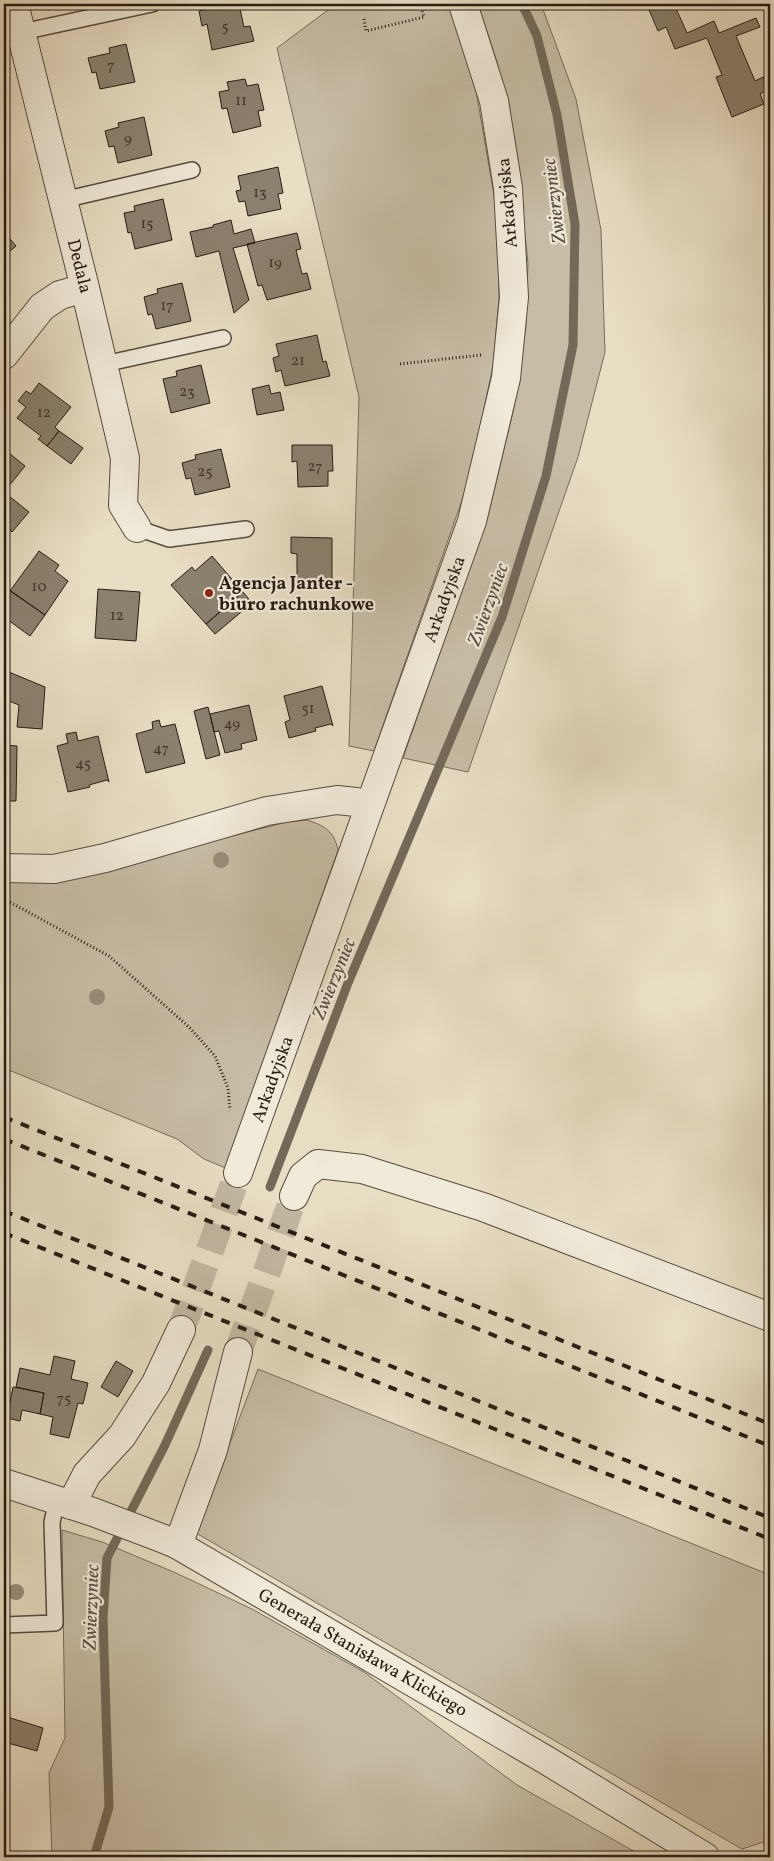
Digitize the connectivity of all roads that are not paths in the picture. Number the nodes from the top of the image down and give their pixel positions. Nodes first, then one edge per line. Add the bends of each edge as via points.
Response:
1 (14, 4) edge
2 (152, 4) edge
3 (463, 4) edge
4 (22, 32) junction
5 (192, 170) dead end
6 (63, 200) junction
7 (85, 288) junction
8 (222, 338) dead end
9 (4, 354) edge
10 (104, 364) junction
11 (137, 528) joint
12 (246, 529) dead end
13 (369, 806) junction
14 (4, 868) edge
15 (238, 1173) tunnel mouth
16 (294, 1196) tunnel mouth
17 (770, 1316) edge
18 (181, 1330) tunnel mouth
19 (238, 1352) tunnel mouth
20 (4, 1483) edge
21 (74, 1506) junction
22 (171, 1542) junction
23 (4, 1625) edge
24 (705, 1857) edge

1 - 4 street, Dedala
2 - 4 lane
3 - 13 street, Arkadyjska via 494,101 508,188 514,297 509,353 472,521
4 - 6 street, Dedala
5 - 6 lane
6 - 7 street, Dedala
7 - 9 street via 60,295 42,307
7 - 10 street, Dedala
8 - 10 lane
10 - 11 street, Dedala via 126,458 123,505
11 - 12 lane via 169,539
13 - 14 street via 337,800 267,811 106,858 54,869
13 - 15 street, Arkadyjska
16 - 17 street via 303,1176 318,1164 362,1169 483,1208
18 - 21 street via 156,1383 122,1436 87,1474
19 - 22 street via 213,1450
20 - 21 street, Generała Stanisława Klickiego
21 - 22 street, Generała Stanisława Klickiego
21 - 23 lane via 52,1522 55,1623
22 - 24 street, Generała Stanisława Klickiego via 546,1760

